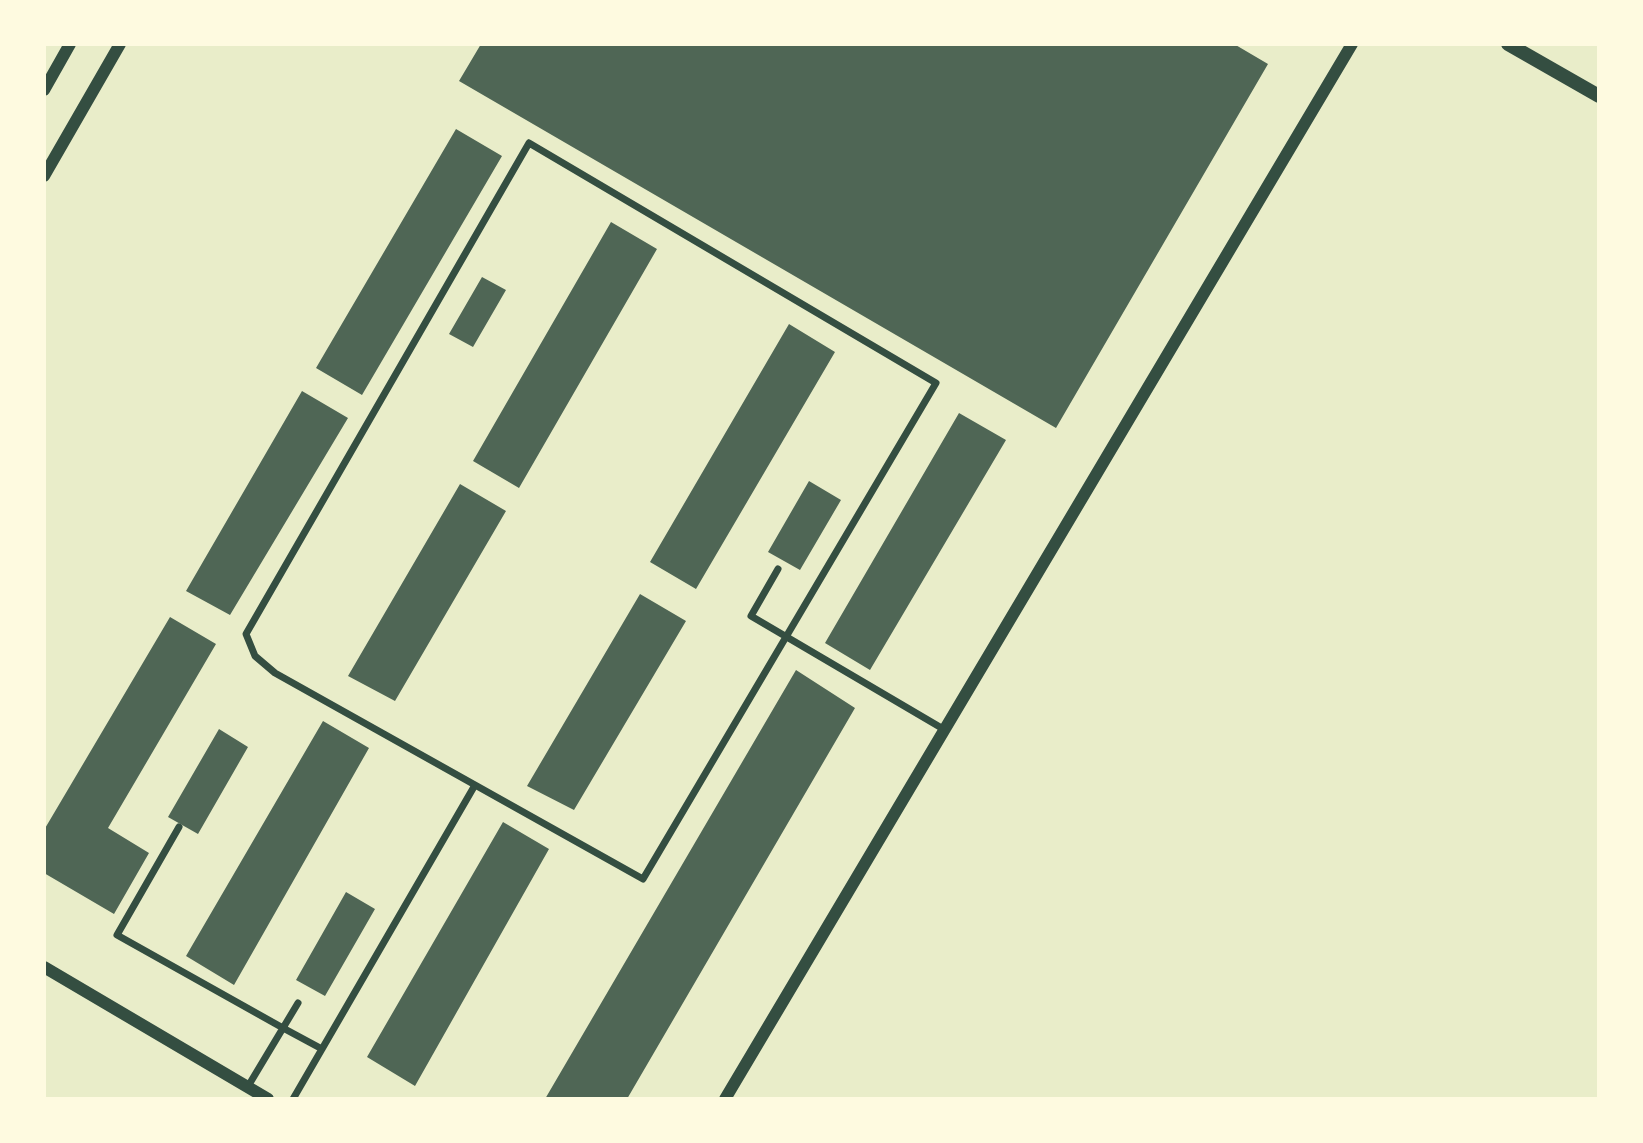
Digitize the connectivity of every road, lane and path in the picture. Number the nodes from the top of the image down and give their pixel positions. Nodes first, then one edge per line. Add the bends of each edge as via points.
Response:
1 (70, 44) edge
2 (120, 44) edge
3 (1352, 44) edge
4 (1508, 44) edge
5 (44, 90) edge
6 (1599, 96) edge
7 (44, 176) edge
8 (778, 569) dead end
9 (786, 637) junction
10 (945, 730) junction
11 (475, 785) junction
12 (178, 827) dead end
13 (44, 967) edge
14 (298, 1003) dead end
15 (283, 1027) junction
16 (322, 1048) junction
17 (247, 1088) junction
18 (268, 1099) edge
19 (293, 1099) edge
20 (725, 1099) edge

1 - 5 street
2 - 7 street
3 - 10 street
4 - 6 main road
8 - 9 street via 751,616
9 - 10 street
9 - 11 street via 643,879
9 - 11 street via 936,383 529,143 246,634 255,656 275,673
10 - 20 street
11 - 16 street
12 - 15 street via 117,935
13 - 17 street
14 - 15 street
15 - 16 street
15 - 17 street
16 - 19 street
17 - 18 street

